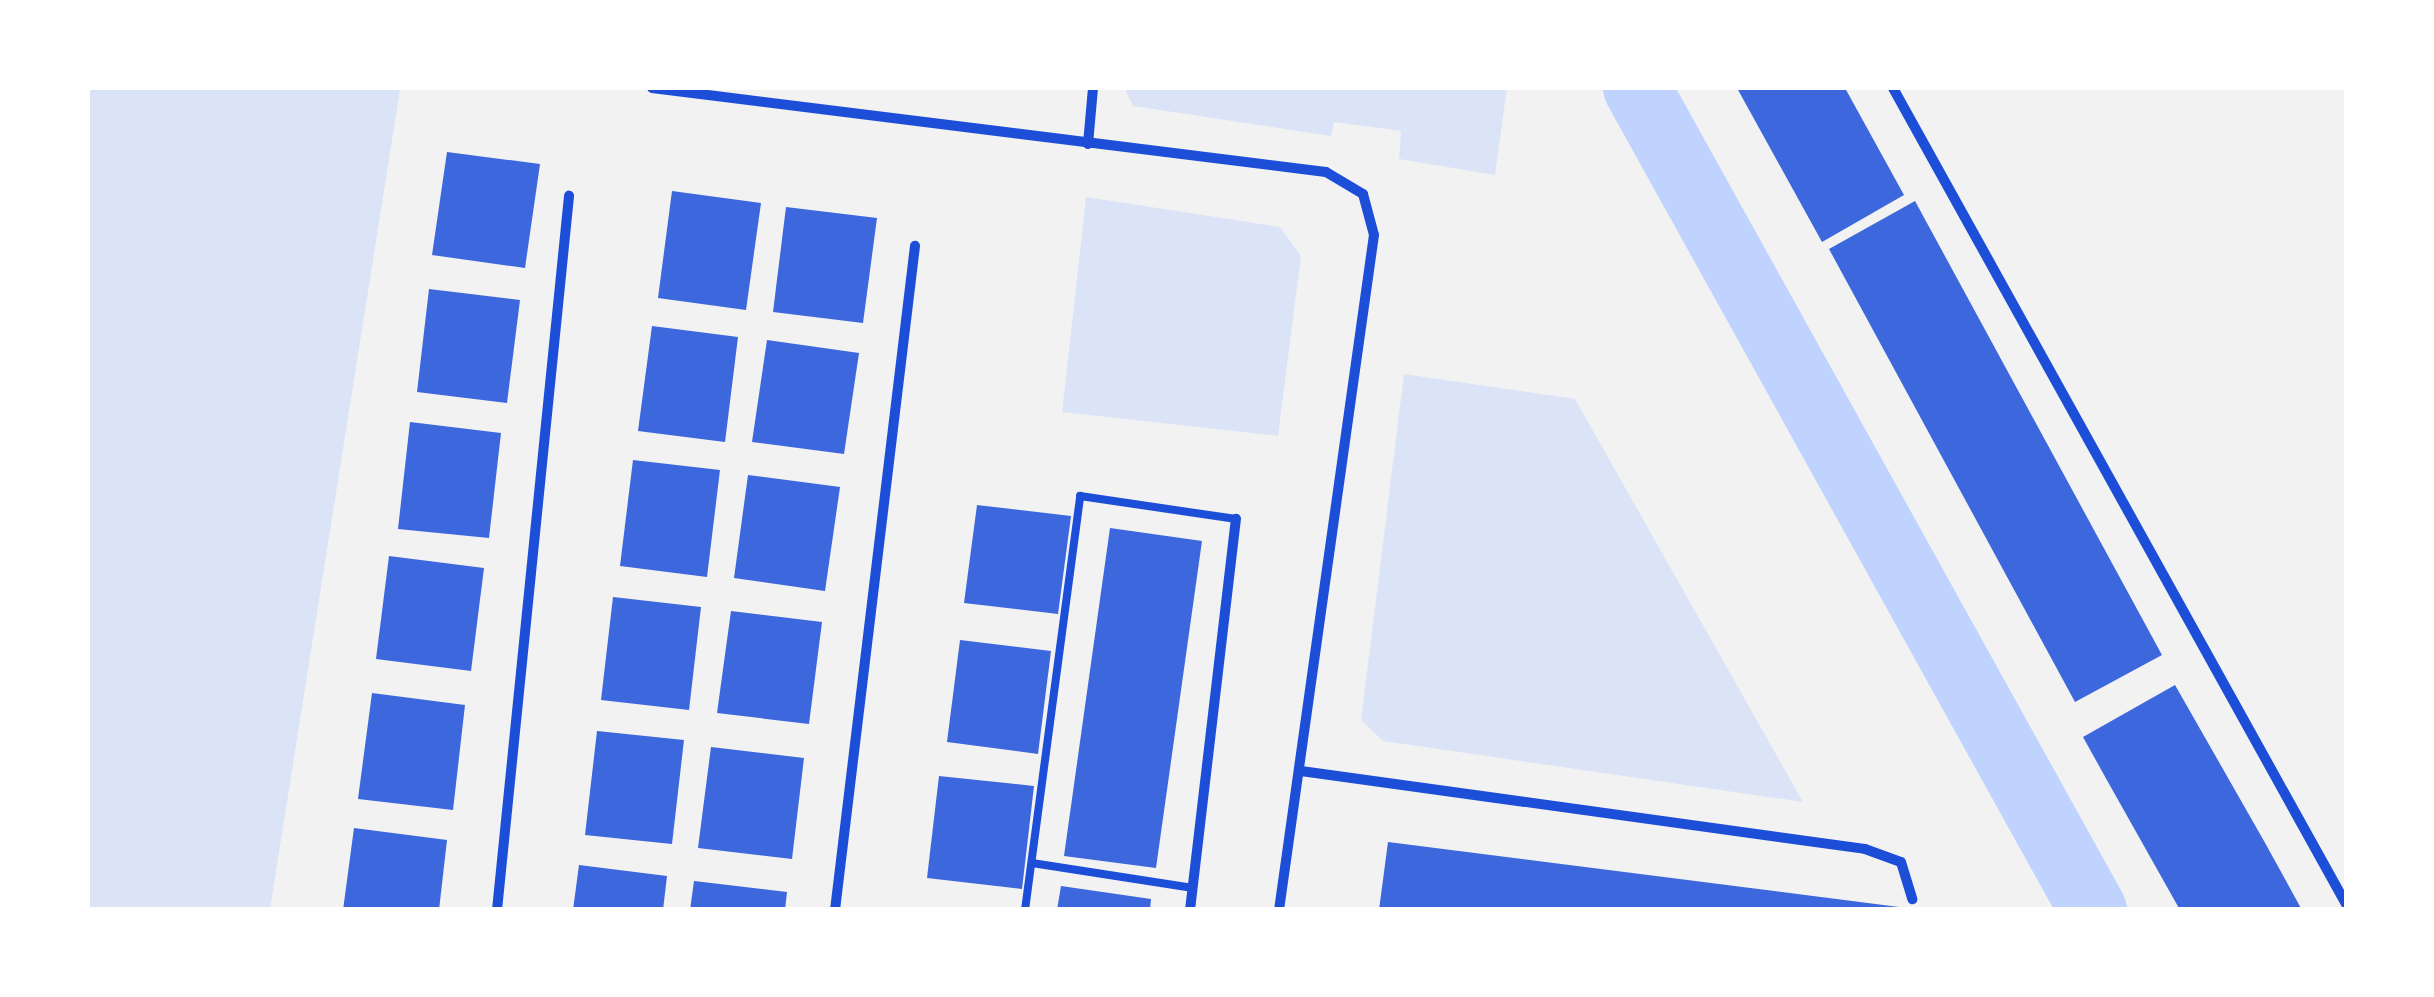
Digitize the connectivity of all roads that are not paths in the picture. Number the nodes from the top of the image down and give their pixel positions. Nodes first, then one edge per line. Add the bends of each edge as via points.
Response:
1 (652, 88) edge
2 (1093, 88) edge
3 (1893, 88) edge
4 (1088, 144) junction
5 (569, 196) dead end
6 (915, 246) dead end
7 (1236, 520) joint
8 (1301, 771) junction
9 (1032, 863) junction
10 (1193, 888) junction
11 (1912, 904) edge
12 (2346, 904) edge
13 (497, 910) edge
14 (836, 910) edge
15 (1025, 910) edge
16 (1190, 910) edge
17 (1279, 910) edge

1 - 4 street
2 - 4 street
3 - 12 street
4 - 8 street via 1326,172 1362,194 1374,235
5 - 13 street
6 - 14 street
7 - 9 lane via 1080,496
7 - 10 street
8 - 11 street via 1865,849 1902,862
8 - 17 street
9 - 10 lane
9 - 15 lane
10 - 16 street

